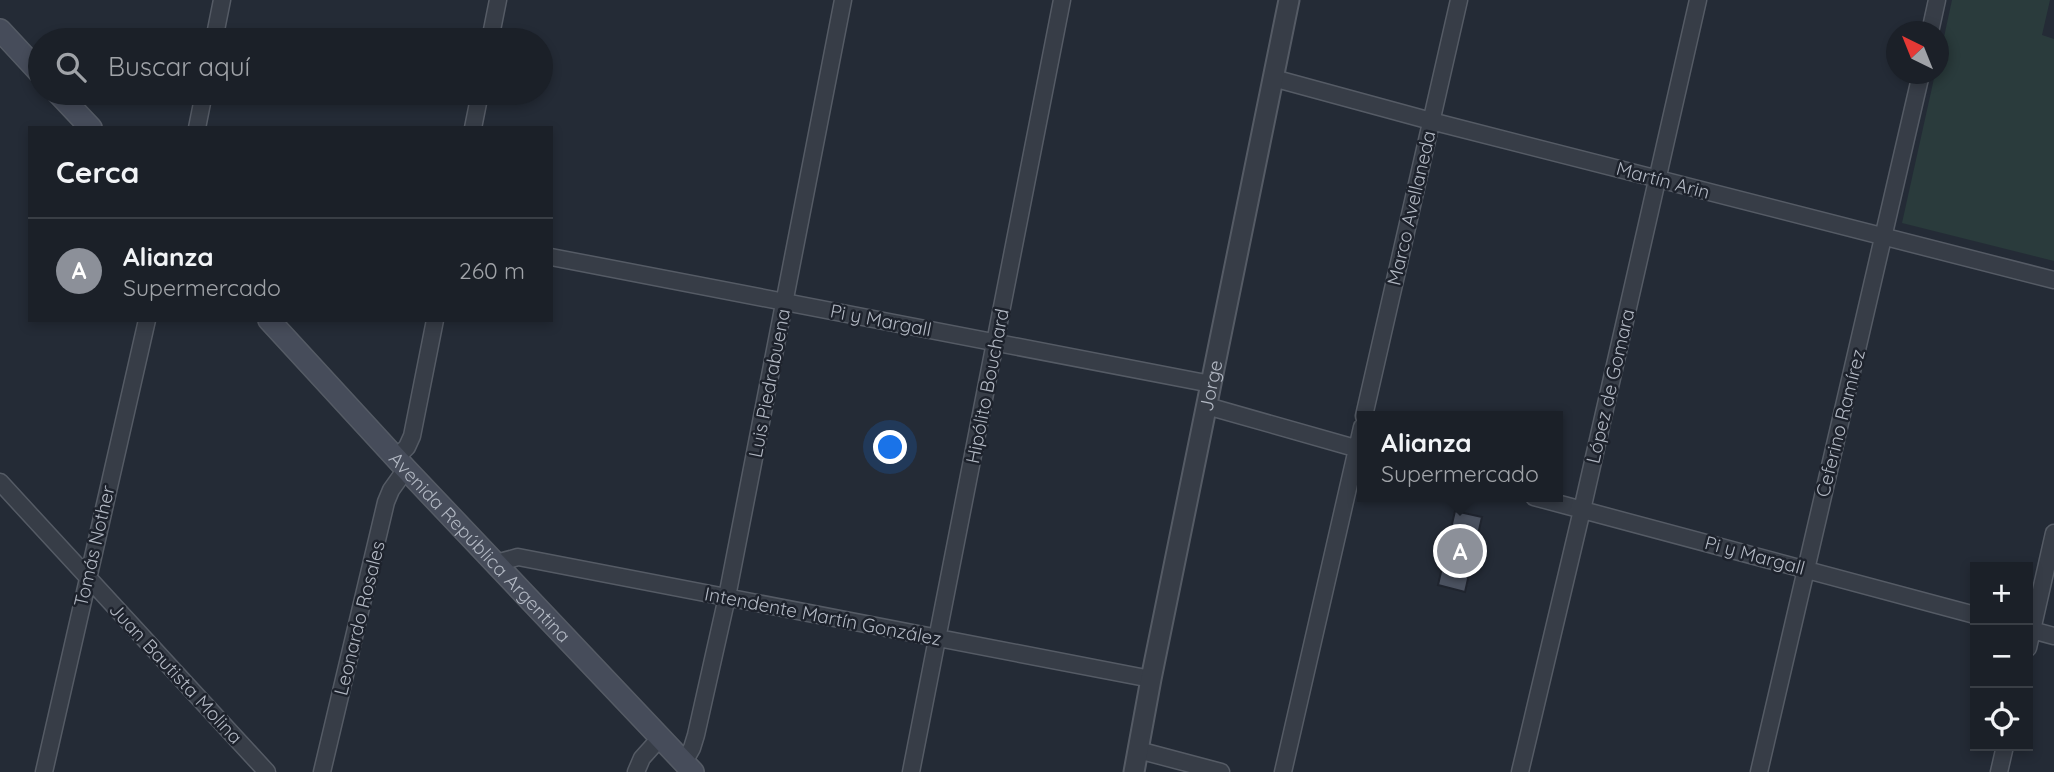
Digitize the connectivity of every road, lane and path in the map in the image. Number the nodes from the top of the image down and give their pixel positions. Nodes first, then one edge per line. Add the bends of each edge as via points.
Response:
1 (222, 0) edge
2 (498, 0) edge
3 (843, 0) edge
4 (1062, 0) edge
5 (1459, 0) edge
6 (1698, 0) edge
7 (1937, 0) edge
8 (1284, 1) edge
9 (1932, 21) edge
10 (216, 28) edge
11 (492, 28) edge
12 (0, 30) edge
13 (28, 61) edge
14 (1273, 78) junction
15 (1919, 84) edge
16 (69, 105) edge
17 (202, 105) edge
18 (478, 105) edge
19 (1431, 121) junction
20 (89, 126) edge
21 (197, 126) edge
22 (473, 126) edge
23 (1657, 178) junction
24 (1884, 238) junction
25 (553, 257) edge
26 (2054, 280) edge
27 (785, 302) junction
28 (147, 322) edge
29 (271, 322) edge
30 (435, 322) edge
31 (995, 343) junction
32 (1211, 384) junction
33 (1207, 406) junction
34 (1365, 411) edge
35 (1357, 448) edge
36 (1357, 462) edge
37 (401, 463) junction
38 (0, 482) edge
39 (1552, 502) edge
40 (1582, 510) junction
41 (2054, 533) edge
42 (496, 563) junction
43 (1805, 568) junction
44 (87, 577) junction
45 (727, 597) junction
46 (1970, 614) edge
47 (2031, 625) edge
48 (2033, 630) edge
49 (2054, 636) edge
50 (937, 638) junction
51 (1151, 679) junction
52 (660, 738) junction
53 (1138, 750) junction
54 (2004, 751) edge
55 (688, 767) edge
56 (44, 772) edge
57 (267, 772) edge
58 (322, 772) edge
59 (636, 772) edge
60 (911, 772) edge
61 (1134, 772) edge
62 (1221, 772) edge
63 (1283, 772) edge
64 (1520, 772) edge
65 (1759, 772) edge
66 (1999, 772) edge

1 - 10 street
2 - 11 street
3 - 27 street, Luis Piedrabuena
4 - 31 street, Hipólito Bouchard
5 - 19 street, Marco Avellaneda
6 - 23 street, López de Gomara
7 - 9 street
8 - 14 street, Jorge
12 - 13 main road
14 - 19 street, Martín Arin
14 - 32 street, Jorge
15 - 24 street, Ceferino Ramírez
16 - 20 main road
17 - 21 street
18 - 22 street
19 - 23 street, Martín Arin
19 - 34 street, Marco Avellaneda
23 - 24 street, Martín Arin
23 - 40 street, López de Gomara
24 - 26 street, Martín Arin
24 - 43 street, Ceferino Ramírez
25 - 27 street, Pi y Margall
27 - 31 street, Pi y Margall
27 - 45 street, Luis Piedrabuena
28 - 44 street, Tomás Nother
29 - 37 main road, Avenida República Argentina
30 - 37 street, Leonardo Rosales via 412,436
31 - 32 street, Pi y Margall
31 - 50 street, Hipólito Bouchard
32 - 33 street, Jorge
33 - 35 street
33 - 51 street, Jorge
36 - 63 street
37 - 42 main road, Avenida República Argentina
37 - 58 street, Leonardo Rosales via 386,502
38 - 44 street, Juan Bautista Molina
39 - 40 street, Pi y Margall
40 - 43 street, Pi y Margall
40 - 64 street, López de Gomara
41 - 47 street
42 - 45 street, Intendente Martín González via 518,557
42 - 52 main road, Avenida República Argentina
43 - 46 street, Pi y Margall
43 - 65 street, Ceferino Ramírez
44 - 56 street, Tomás Nother
44 - 57 street, Juan Bautista Molina
45 - 50 street, Intendente Martín González
45 - 55 street, Luis Piedrabuena
48 - 49 street
50 - 51 street, Intendente Martín González
50 - 60 street, Hipólito Bouchard
51 - 53 street, Jorge
52 - 55 main road, Avenida República Argentina
52 - 59 street
53 - 61 street, Jorge
53 - 62 street
54 - 66 street

